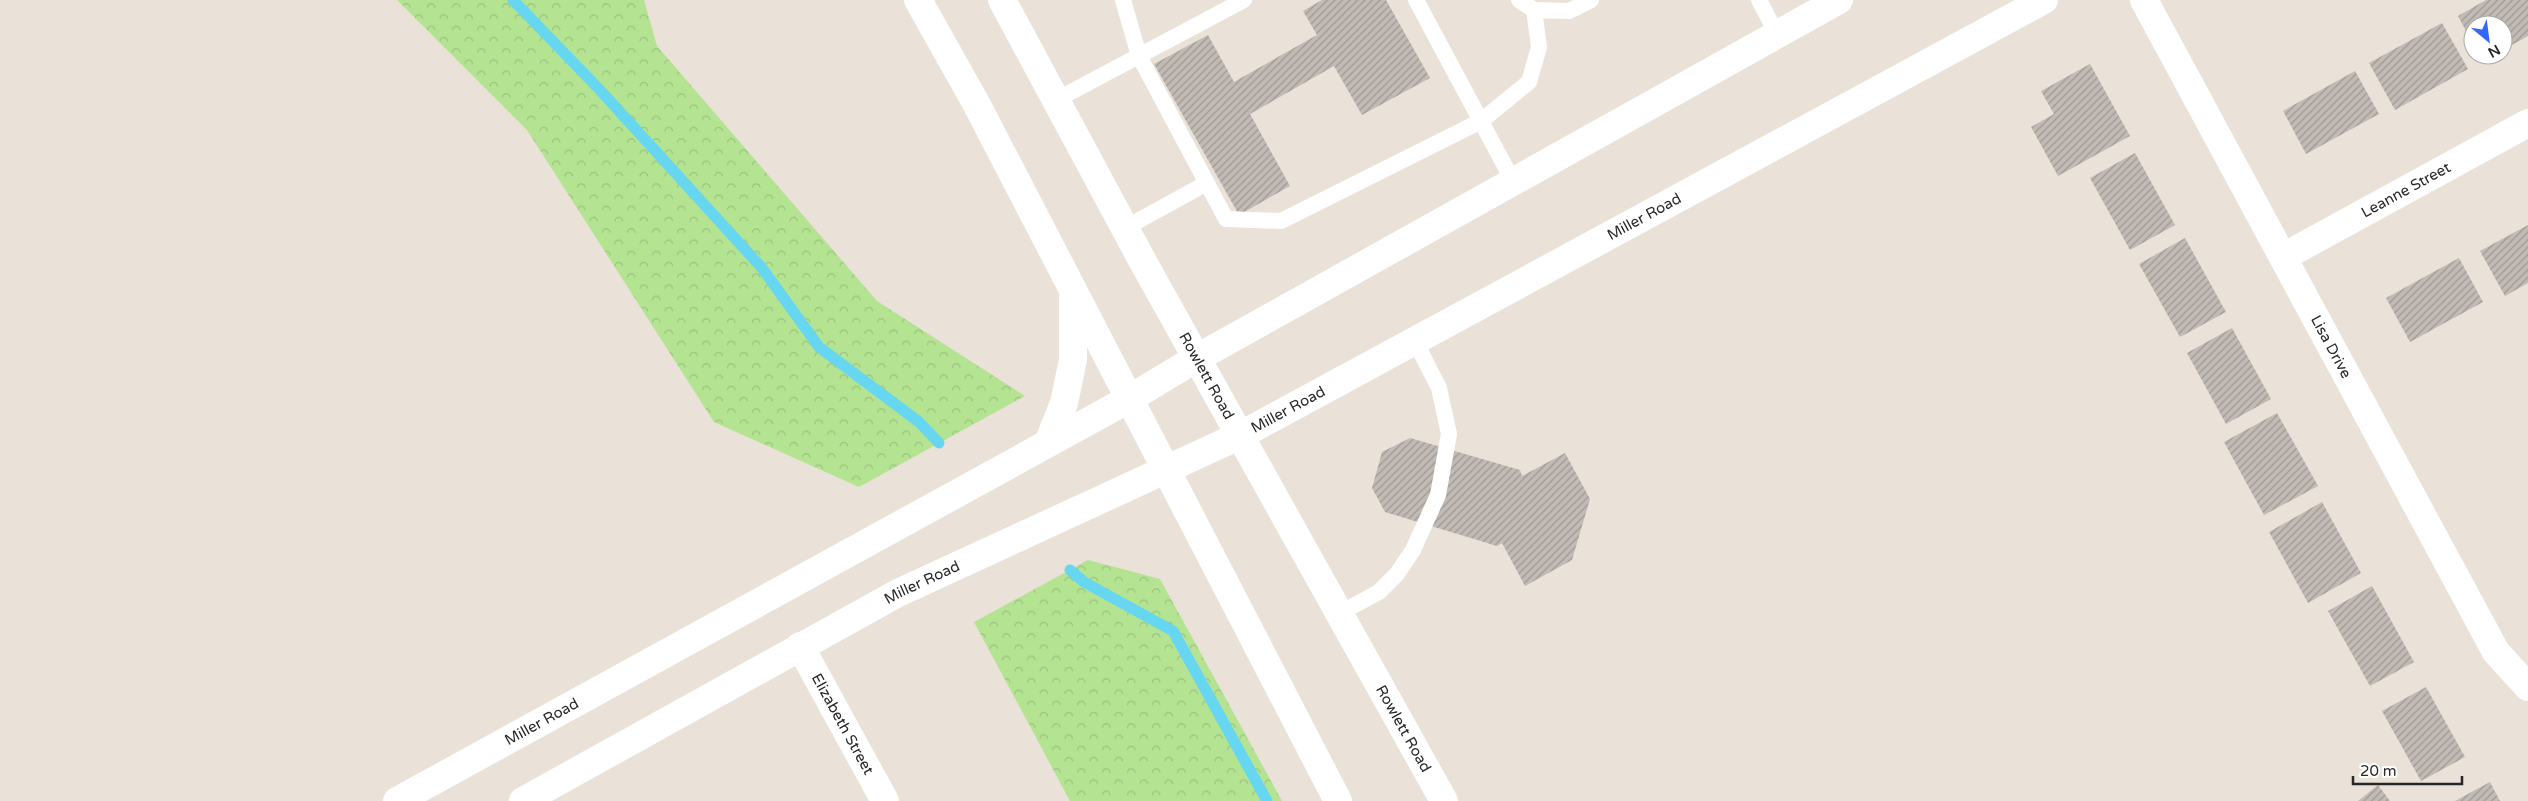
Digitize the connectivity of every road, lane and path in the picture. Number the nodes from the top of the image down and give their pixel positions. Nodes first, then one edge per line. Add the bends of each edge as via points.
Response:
1 (918, 0) edge
2 (1002, 0) edge
3 (1123, 0) edge
4 (1244, 0) edge
5 (1416, 0) edge
6 (1519, 0) edge
7 (1591, 0) edge
8 (1759, 0) edge
9 (1839, 0) edge
10 (2044, 0) edge
11 (2144, 0) edge
12 (1534, 10) junction
13 (1777, 34) junction
14 (1139, 56) junction
15 (1056, 100) junction
16 (1481, 121) junction
17 (2528, 123) edge
18 (1513, 181) junction
19 (1207, 183) junction
20 (1125, 228) junction
21 (2283, 257) junction
22 (1073, 289) junction
23 (1415, 341) junction
24 (1197, 358) junction
25 (1129, 399) junction
26 (1241, 435) junction
27 (1048, 443) junction
28 (1165, 470) junction
29 (1340, 613) junction
30 (800, 646) junction
31 (2528, 687) edge
32 (397, 801) edge
33 (523, 801) edge
34 (885, 801) edge
35 (1338, 801) edge
36 (1444, 801) edge

1 - 22 main road
2 - 15 main road, Rowlett Road
3 - 14 lane
4 - 14 lane
5 - 16 lane
6 - 12 lane
7 - 12 lane via 1569,11
8 - 13 lane
9 - 13 main road, Miller Road
10 - 23 main road, Miller Road
11 - 21 main road, Lisa Drive
12 - 16 lane via 1539,47 1529,82
13 - 18 main road, Miller Road
14 - 15 lane
14 - 19 lane
15 - 20 main road, Rowlett Road
16 - 18 lane
16 - 19 lane via 1281,221 1226,219
17 - 21 main road, Leanne Street
18 - 24 main road, Miller Road
19 - 20 lane
20 - 24 main road, Rowlett Road
21 - 31 main road, Lisa Drive via 2496,652
22 - 25 main road
22 - 27 main road via 1074,360 1064,402
23 - 26 main road, Miller Road
23 - 29 lane via 1440,388 1449,434 1438,495 1413,550 1397,574 1379,592
24 - 25 main road, Miller Road
24 - 26 main road, Rowlett Road
25 - 27 main road, Miller Road
25 - 28 main road
26 - 28 main road, Miller Road
26 - 29 main road, Rowlett Road
27 - 32 main road, Miller Road
28 - 30 main road, Miller Road via 898,593
28 - 35 main road
29 - 36 main road, Rowlett Road
30 - 33 main road, Miller Road
30 - 34 main road, Elizabeth Street

